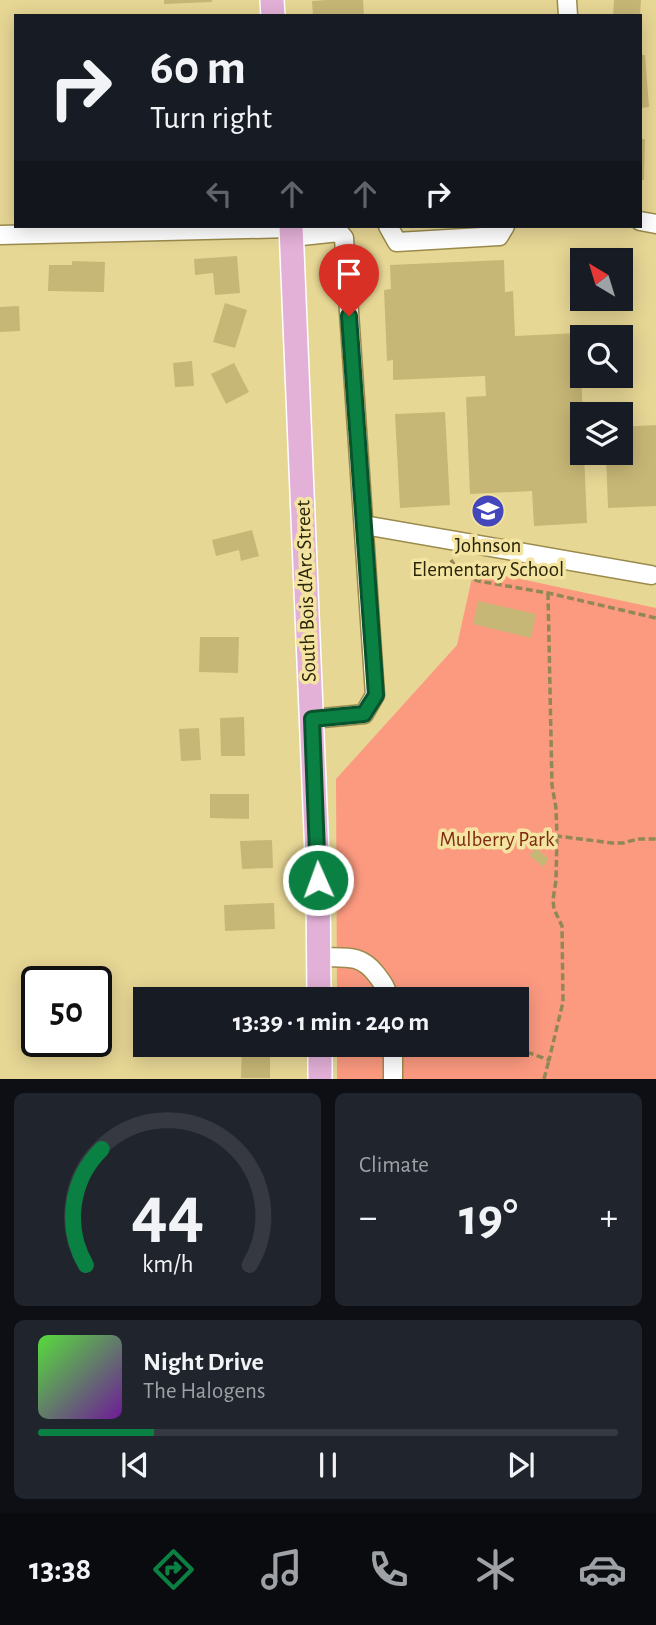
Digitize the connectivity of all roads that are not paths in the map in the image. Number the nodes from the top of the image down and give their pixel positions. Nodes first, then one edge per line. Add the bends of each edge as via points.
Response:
1 (389, 228) edge
2 (504, 228) edge
3 (291, 230) edge
4 (0, 234) edge
5 (364, 525) junction
6 (651, 575) dead end
7 (312, 719) junction
8 (319, 957) junction
9 (319, 987) edge
10 (386, 987) edge
11 (320, 1057) edge
12 (393, 1057) edge
13 (320, 1079) edge
14 (393, 1079) edge

1 - 2 street via 397,242 499,236
3 - 4 street
3 - 5 street via 339,232 344,238
3 - 7 main road, South Bois d'Arc Street
5 - 6 street
5 - 7 street via 376,695 364,714
7 - 8 main road, South Bois d'Arc Street
8 - 9 main road, South Bois d'Arc Street
8 - 10 street via 368,963
11 - 13 main road
12 - 14 street

